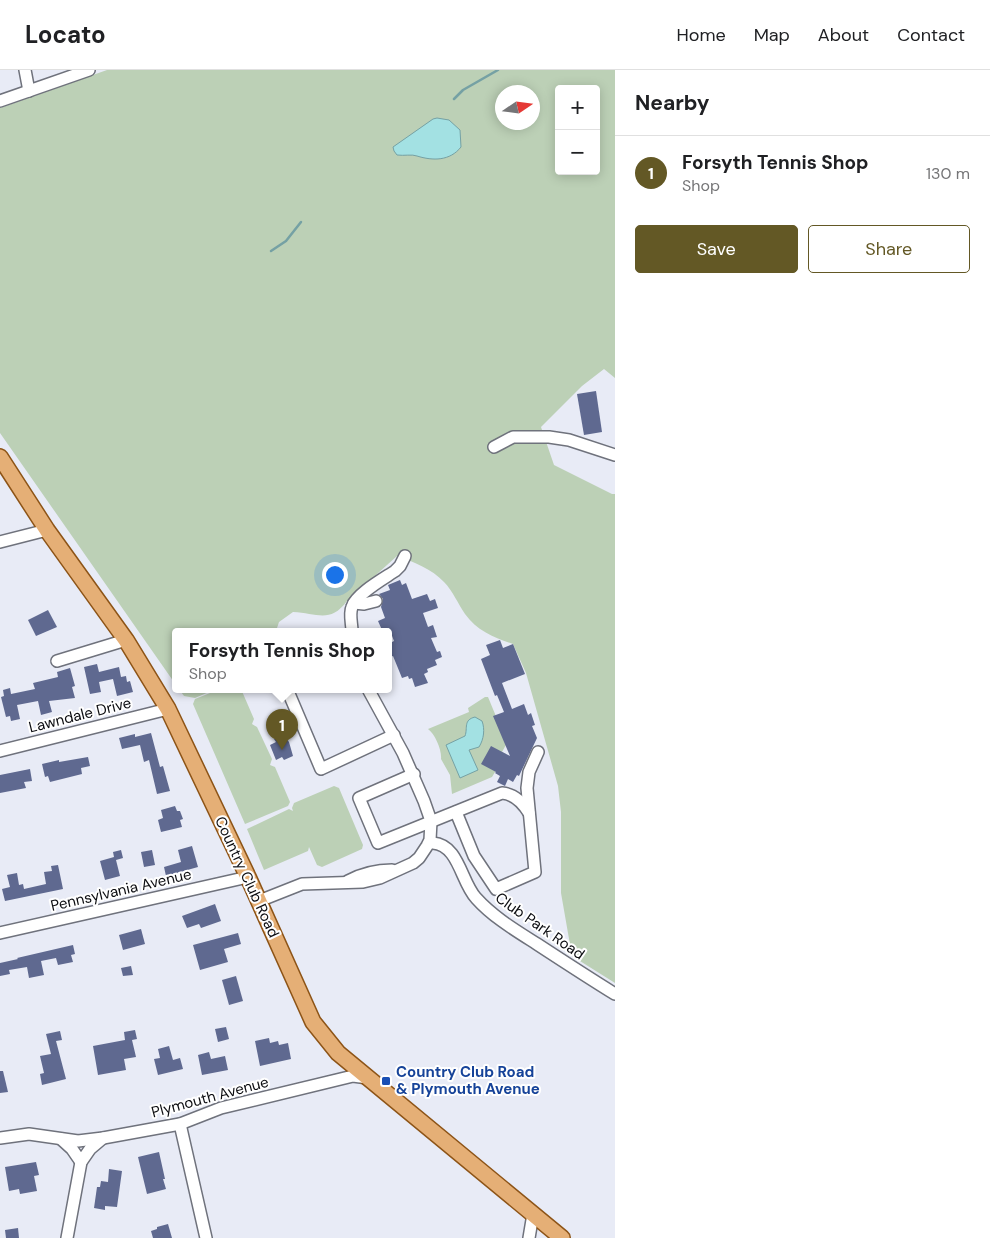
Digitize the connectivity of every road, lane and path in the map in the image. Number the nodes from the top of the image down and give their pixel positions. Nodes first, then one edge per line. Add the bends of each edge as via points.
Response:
1 (25, 70) edge
2 (89, 70) edge
3 (29, 90) junction
4 (0, 101) edge
5 (494, 447) dead end
6 (615, 455) edge
7 (0, 457) edge
8 (47, 530) junction
9 (0, 542) edge
10 (405, 556) dead end
11 (376, 600) dead end
12 (354, 603) junction
13 (352, 628) edge
14 (126, 640) junction
15 (57, 661) dead end
16 (289, 693) edge
17 (370, 693) edge
18 (168, 709) junction
19 (394, 735) junction
20 (0, 751) edge
21 (538, 752) dead end
22 (414, 774) junction
23 (456, 812) junction
24 (529, 813) junction
25 (431, 822) junction
26 (432, 842) junction
27 (248, 877) junction
28 (259, 901) junction
29 (0, 933) edge
30 (615, 994) edge
31 (368, 1078) junction
32 (180, 1124) junction
33 (0, 1138) edge
34 (103, 1138) junction
35 (61, 1139) junction
36 (81, 1162) junction
37 (533, 1214) junction
38 (67, 1238) edge
39 (206, 1238) edge
40 (529, 1238) edge
41 (562, 1238) edge

1 - 3 street
2 - 3 street
3 - 4 street
5 - 6 street via 513,437 549,437
7 - 8 main road, Country Club Road
8 - 9 street
8 - 14 main road, Country Club Road
10 - 12 street via 400,566
11 - 12 street
12 - 13 street
14 - 15 street
14 - 18 main road, Country Club Road
16 - 19 street via 321,769
17 - 19 street
18 - 20 street, Lawndale Drive
18 - 27 main road, Country Club Road
19 - 22 street
21 - 24 street via 527,782
22 - 25 street
22 - 25 street via 359,798 378,843
23 - 24 street via 502,793 516,798
23 - 24 street via 474,856 496,889 535,872
23 - 25 street
25 - 26 street
26 - 28 street via 409,866 380,878 363,882 302,884
26 - 30 street, Club Park Road via 450,852 474,897 494,916
27 - 28 main road, Country Club Road
27 - 29 street, Pennsylvania Avenue
28 - 31 main road, Country Club Road via 314,1022 338,1053
31 - 32 street, Plymouth Avenue via 353,1076 221,1108
31 - 37 main road, Country Club Road
32 - 34 street, Plymouth Avenue
32 - 39 street
33 - 35 street, Plymouth Avenue via 29,1134
34 - 35 street, Plymouth Avenue via 86,1141
34 - 36 street
35 - 36 street
36 - 38 street
37 - 40 street
37 - 41 main road, Country Club Road

